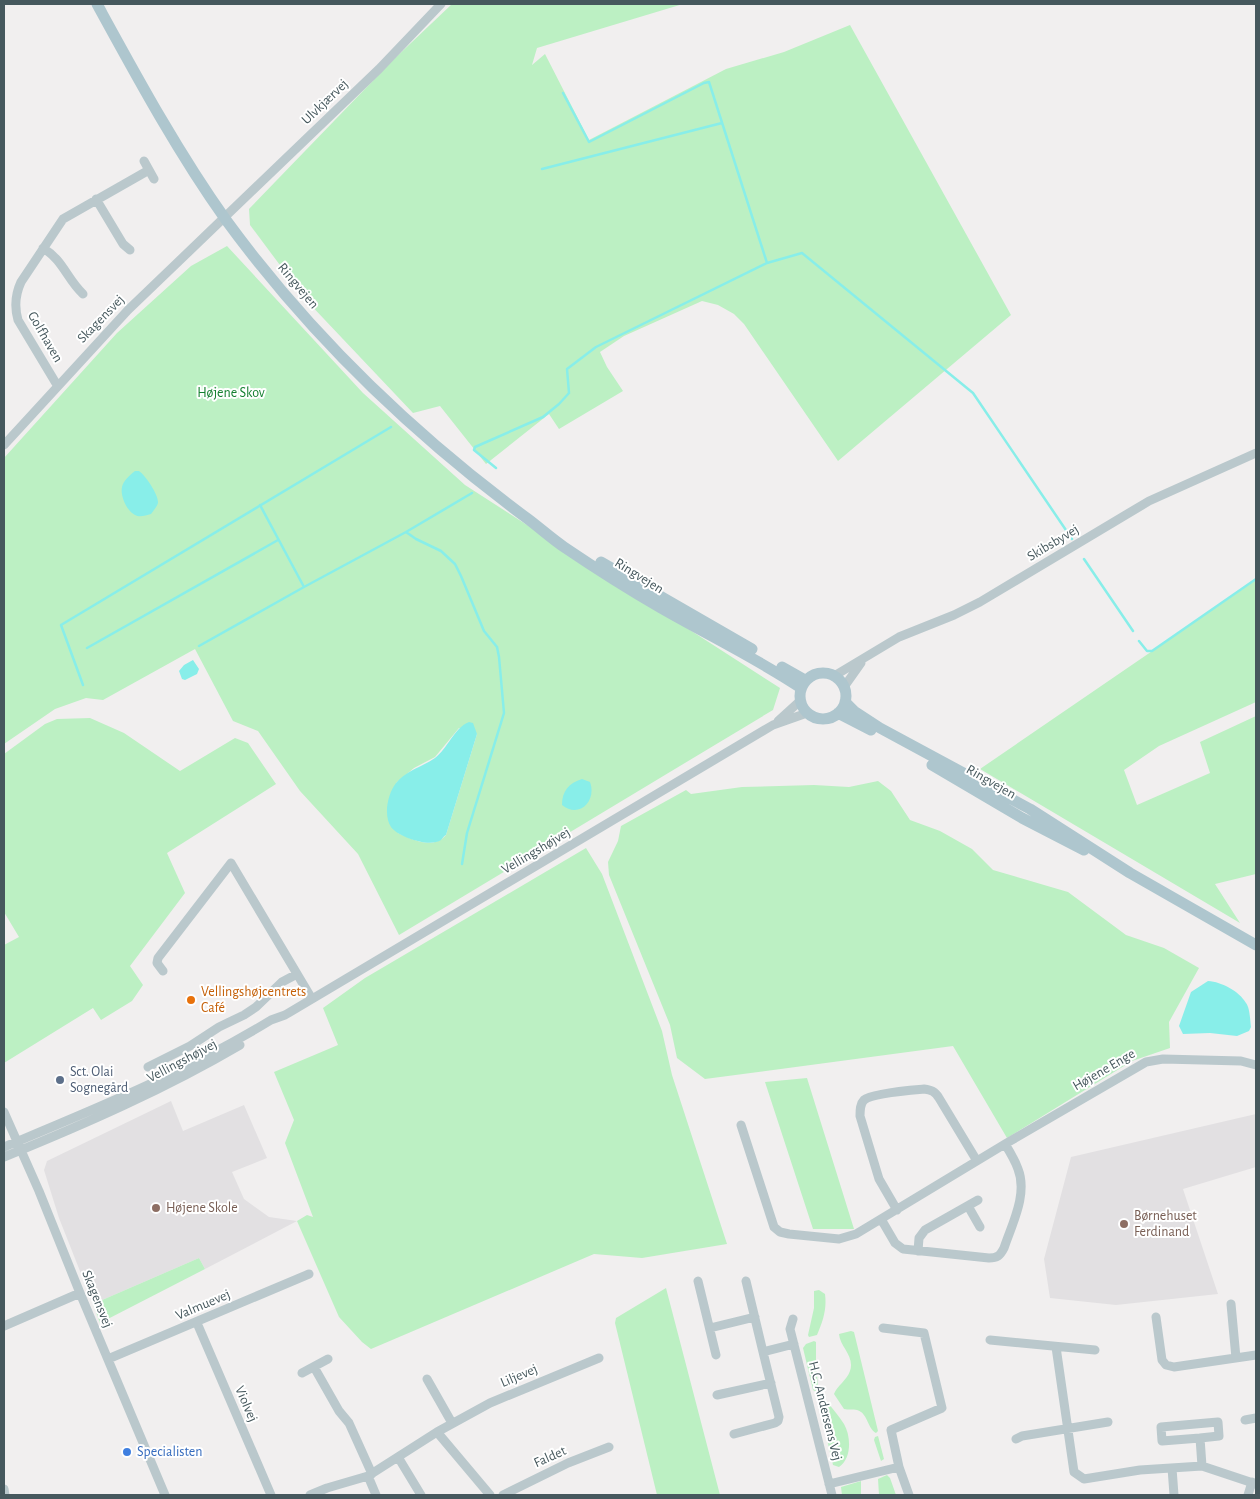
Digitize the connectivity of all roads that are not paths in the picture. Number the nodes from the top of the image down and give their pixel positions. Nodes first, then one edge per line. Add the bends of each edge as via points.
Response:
1 (97, 4) edge
2 (441, 4) edge
3 (154, 179) dead end
4 (96, 199) junction
5 (225, 218) junction
6 (42, 248) junction
7 (130, 250) dead end
8 (83, 294) dead end
9 (57, 385) junction
10 (4, 445) edge
11 (1256, 453) edge
12 (864, 658) junction
13 (834, 676) junction
14 (803, 684) junction
15 (844, 687) junction
16 (800, 701) junction
17 (845, 702) junction
18 (807, 713) junction
19 (838, 713) junction
20 (773, 725) junction
21 (1130, 873) junction
22 (1256, 945) edge
23 (162, 971) dead end
24 (296, 974) junction
25 (312, 999) junction
26 (1256, 1065) edge
27 (148, 1067) dead end
28 (4, 1112) edge
29 (741, 1125) dead end
30 (1005, 1144) junction
31 (19, 1146) junction
32 (4, 1147) edge
33 (4, 1157) edge
34 (977, 1161) junction
35 (978, 1200) dead end
36 (968, 1206) junction
37 (897, 1210) junction
38 (881, 1219) junction
39 (980, 1227) dead end
40 (918, 1252) junction
41 (309, 1274) dead end
42 (698, 1281) dead end
43 (746, 1281) dead end
44 (80, 1293) junction
45 (1231, 1304) dead end
46 (755, 1317) junction
47 (1156, 1317) dead end
48 (793, 1319) dead end
49 (196, 1323) junction
50 (4, 1326) edge
51 (710, 1328) junction
52 (883, 1328) dead end
53 (990, 1340) dead end
54 (794, 1344) junction
55 (1056, 1347) junction
56 (1095, 1350) dead end
57 (763, 1352) junction
58 (716, 1355) dead end
59 (1256, 1355) edge
60 (599, 1358) dead end
61 (1236, 1358) junction
62 (108, 1359) junction
63 (328, 1359) dead end
64 (314, 1367) junction
65 (302, 1373) dead end
66 (427, 1379) dead end
67 (771, 1383) junction
68 (717, 1395) dead end
69 (1256, 1418) edge
70 (1245, 1420) dead end
71 (1108, 1422) dead end
72 (452, 1423) junction
73 (1068, 1429) junction
74 (437, 1432) junction
75 (734, 1434) dead end
76 (1200, 1438) junction
77 (1016, 1439) dead end
78 (609, 1447) dead end
79 (398, 1457) junction
80 (1202, 1466) junction
81 (899, 1467) junction
82 (1172, 1468) junction
83 (370, 1475) junction
84 (1254, 1483) edge
85 (829, 1484) junction
86 (4, 1488) edge
87 (5, 1495) edge
88 (165, 1495) edge
89 (271, 1495) edge
90 (310, 1495) edge
91 (376, 1495) edge
92 (421, 1495) edge
93 (490, 1495) edge
94 (503, 1495) edge
95 (829, 1495) edge
96 (909, 1495) edge
97 (1174, 1495) edge
98 (1248, 1495) edge

1 - 5 main road, Ringvejen via 163,124
2 - 5 street, Ulvkjærvej via 379,69
3 - 4 street, Golfhaven via 146,165
4 - 6 street, Golfhaven via 62,219
4 - 7 street
5 - 9 street, Skagensvej via 128,310
5 - 14 main road, Ringvejen via 294,305 352,369 477,481 562,545 662,609
6 - 8 street via 54,255
6 - 9 street, Golfhaven via 16,292 15,311
9 - 10 street, Skagensvej
11 - 12 street, Skibsbyvej via 1150,501 980,602 912,630
12 - 13 street, Skibsbyvej
12 - 15 street, Skibsbyvej
13 - 14 main road via 819,673
13 - 15 main road
14 - 16 main road
15 - 17 main road
16 - 18 main road
16 - 20 street, Vellingshøjvej
17 - 19 main road
17 - 21 main road, Ringvejen via 880,728 1030,809
18 - 19 main road via 820,719
18 - 20 street, Vellingshøjvej
19 - 21 main road, Ringvejen via 1022,818
20 - 25 street, Vellingshøjvej
21 - 22 main road, Ringvejen
23 - 24 street via 158,958 231,864
24 - 25 street
24 - 27 street, Vellingshøjvej via 282,982 250,1011
25 - 31 street, Vellingshøjvej via 196,1071 142,1098
26 - 30 street, Højene Enge via 1241,1061 1163,1059 1146,1062
28 - 31 street, Skagensvej
29 - 38 street, Højene Enge via 770,1219 780,1232 847,1238
30 - 34 street, Højene Enge
30 - 40 street via 1019,1169 1022,1185 1000,1255 989,1258
31 - 32 street, Vellingshøjvej
31 - 33 street, Vellingshøjvej
31 - 44 street, Skagensvej
34 - 37 street, Højene Enge
34 - 37 street via 931,1090 879,1095 864,1101 860,1106 860,1116 879,1179
35 - 36 street
36 - 39 street
36 - 40 street via 925,1230 920,1235
37 - 38 street, Højene Enge
38 - 40 street via 896,1243 903,1249
41 - 49 street, Valmuevej
42 - 51 street
43 - 46 street
44 - 50 street
44 - 62 street, Skagensvej
45 - 61 street
46 - 51 street
46 - 57 street
47 - 61 street via 1162,1360 1166,1365 1174,1367
48 - 54 street, H.C. Andersens Vej via 790,1329
49 - 62 street, Valmuevej
49 - 89 street, Violvej
51 - 58 street
52 - 81 street via 924,1333 942,1408 891,1430
53 - 55 street
54 - 57 street
54 - 85 street, H.C. Andersens Vej
55 - 56 street
55 - 73 street
57 - 67 street
59 - 61 street
60 - 72 street, Liljevej via 490,1403
62 - 88 street, Skagensvej
63 - 64 street
64 - 65 street
64 - 83 street via 349,1423
66 - 72 street
67 - 68 street
67 - 75 street via 778,1421
69 - 70 street
71 - 73 street
72 - 74 street, Liljevej
73 - 77 street
73 - 82 street via 1074,1472 1084,1479
74 - 79 street, Liljevej
74 - 93 street
76 - 76 street via 1162,1441 1161,1427 1218,1422 1219,1436
76 - 80 street
78 - 94 street, Faldet
79 - 83 street, Liljevej
79 - 92 street
80 - 82 street
80 - 84 street
81 - 85 street
81 - 96 street
82 - 97 street
83 - 90 street, Liljevej
83 - 91 street
84 - 98 street
85 - 95 street, H.C. Andersens Vej
86 - 87 street

